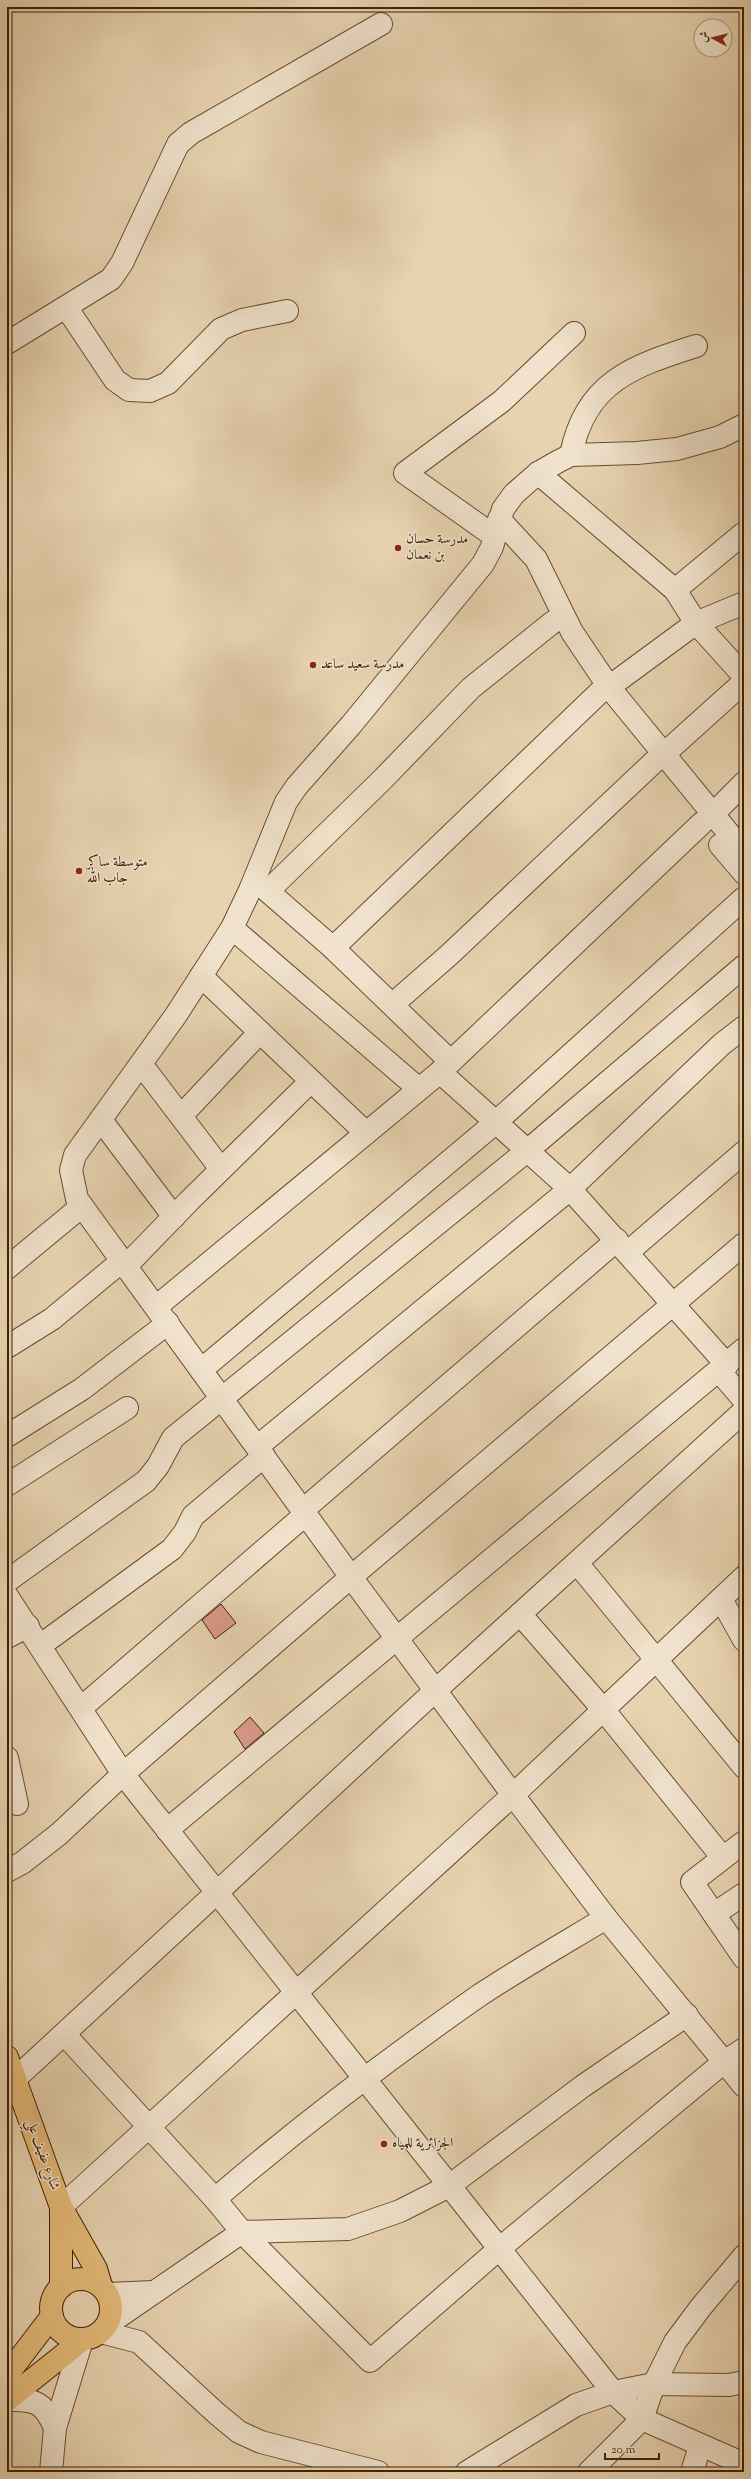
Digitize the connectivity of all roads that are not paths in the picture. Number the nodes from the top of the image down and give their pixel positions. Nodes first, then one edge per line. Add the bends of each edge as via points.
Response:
1 (381, 24) dead end
2 (66, 308) junction
3 (287, 311) dead end
4 (574, 333) dead end
5 (7, 343) edge
6 (696, 346) dead end
7 (744, 425) edge
8 (571, 455) junction
9 (538, 473) junction
10 (502, 529) junction
11 (744, 533) edge
12 (675, 590) junction
13 (744, 603) edge
14 (553, 622) junction
15 (696, 623) junction
16 (744, 676) edge
17 (744, 682) edge
18 (605, 689) junction
19 (659, 758) junction
20 (744, 784) edge
21 (707, 819) junction
22 (744, 852) edge
23 (744, 873) edge
24 (261, 885) junction
25 (744, 898) edge
26 (232, 928) junction
27 (333, 948) junction
28 (744, 966) edge
29 (202, 976) junction
30 (393, 1004) junction
31 (744, 1027) edge
32 (260, 1032) junction
33 (140, 1064) junction
34 (445, 1067) junction
35 (311, 1081) junction
36 (419, 1089) junction
37 (181, 1116) junction
38 (100, 1120) junction
39 (495, 1124) junction
40 (366, 1133) junction
41 (527, 1151) junction
42 (744, 1152) edge
43 (222, 1169) junction
44 (570, 1190) junction
45 (82, 1206) junction
46 (174, 1217) junction
47 (744, 1244) edge
48 (622, 1246) junction
49 (124, 1264) junction
50 (7, 1268) edge
51 (671, 1305) junction
52 (162, 1315) junction
53 (7, 1347) edge
54 (744, 1349) edge
55 (724, 1368) junction
56 (201, 1370) junction
57 (222, 1399) junction
58 (744, 1400) edge
59 (127, 1408) dead end
60 (744, 1411) edge
61 (7, 1436) edge
62 (260, 1451) junction
63 (7, 1485) edge
64 (304, 1512) junction
65 (576, 1562) junction
66 (351, 1577) junction
67 (744, 1577) edge
68 (7, 1581) edge
69 (7, 1596) edge
70 (720, 1599) junction
71 (520, 1614) junction
72 (28, 1626) junction
73 (7, 1637) edge
74 (398, 1639) junction
75 (744, 1640) edge
76 (41, 1645) junction
77 (655, 1659) junction
78 (436, 1690) junction
79 (81, 1708) junction
80 (602, 1708) junction
81 (7, 1758) edge
82 (744, 1767) edge
83 (123, 1774) junction
84 (513, 1795) junction
85 (17, 1804) dead end
86 (167, 1830) junction
87 (744, 1842) edge
88 (723, 1858) junction
89 (7, 1871) edge
90 (217, 1894) junction
91 (744, 1894) edge
92 (714, 1914) junction
93 (606, 1918) junction
94 (744, 1958) edge
95 (294, 1992) junction
96 (686, 2016) junction
97 (66, 2034) junction
98 (744, 2049) edge
99 (7, 2057) edge
100 (724, 2062) junction
101 (15, 2079) junction
102 (364, 2079) junction
103 (744, 2086) edge
104 (148, 2127) junction
105 (449, 2186) junction
106 (215, 2199) junction
107 (60, 2207) junction
108 (242, 2232) junction
109 (499, 2249) junction
110 (744, 2256) edge
111 (61, 2287) junction
112 (104, 2290) junction
113 (153, 2292) junction
114 (52, 2316) junction
115 (97, 2332) junction
116 (7, 2375) edge
117 (744, 2382) edge
118 (654, 2384) junction
119 (613, 2392) junction
120 (7, 2400) edge
121 (642, 2419) junction
122 (55, 2428) junction
123 (700, 2446) junction
124 (744, 2464) edge
125 (55, 2470) edge
126 (378, 2472) edge
127 (467, 2472) edge
128 (589, 2472) edge
129 (692, 2472) edge

1 - 2 street via 191,133 178,144 122,263 111,279
2 - 3 street via 115,380 129,390 150,391 168,383 222,329 242,320
2 - 5 street
4 - 10 street via 502,401 405,473
6 - 8 street via 645,362 613,381 590,406 575,435
7 - 8 street via 720,437 677,449
8 - 9 street
9 - 10 street via 514,494
9 - 12 street
10 - 14 street via 522,559
10 - 18 street via 536,559 572,632
10 - 24 street via 484,564 286,802 273,830
11 - 12 street
12 - 15 street
13 - 15 street
14 - 18 street
14 - 24 street via 471,688 382,780
15 - 16 street
15 - 18 street
17 - 19 street
18 - 19 street
18 - 27 street
19 - 21 street
19 - 30 street via 449,955
20 - 21 street
21 - 22 street
21 - 23 street
21 - 34 street
24 - 26 street
24 - 27 street
25 - 39 street
26 - 29 street
26 - 36 street
27 - 30 street
28 - 41 street
29 - 32 street
29 - 33 street
30 - 34 street
31 - 44 street via 722,1044
32 - 35 street
32 - 37 street
33 - 37 street
33 - 38 street
34 - 36 street
34 - 39 street
35 - 40 street
35 - 43 street
36 - 40 street
37 - 43 street
38 - 45 street via 75,1155 71,1170 77,1199
38 - 46 street
39 - 41 street
39 - 56 street
40 - 52 street
41 - 44 street
41 - 57 street
42 - 48 street
43 - 46 street
44 - 48 street
44 - 62 street
45 - 49 street
45 - 50 street
46 - 49 street
47 - 51 street
48 - 51 street
48 - 64 street
49 - 52 street
49 - 53 street via 52,1319
51 - 55 street
51 - 66 street
52 - 56 street
52 - 61 street via 82,1389
54 - 55 street
55 - 58 street
55 - 74 street
56 - 57 street
57 - 62 street
57 - 68 street via 173,1438 158,1466 146,1481
59 - 63 street
60 - 65 street
62 - 64 street
62 - 76 street via 193,1516 172,1549
64 - 66 street
64 - 79 street
65 - 71 street
65 - 77 street
66 - 74 street
66 - 83 street
67 - 70 street
69 - 72 street
70 - 75 street
70 - 77 street
71 - 78 street
71 - 80 street
72 - 73 street
72 - 76 street
74 - 78 street
74 - 86 street
76 - 79 street
77 - 80 street
77 - 82 street
78 - 84 street
78 - 90 street
79 - 83 street
80 - 84 street
80 - 88 street
81 - 85 street
83 - 86 street
83 - 89 street via 59,1834 22,1863
84 - 93 street
84 - 95 street
86 - 90 street
87 - 88 street
88 - 92 street via 692,1882
90 - 95 street
90 - 97 street
91 - 92 street
92 - 94 street
93 - 96 street
93 - 102 street via 479,1997
95 - 102 street
95 - 104 street
96 - 100 street
96 - 105 street via 584,2086
97 - 101 street
97 - 104 street
98 - 100 street
99 - 101 main road, شارع عفيف علي
100 - 103 street
100 - 109 street
101 - 107 main road, شارع عفيف علي
102 - 105 street
102 - 106 street via 276,2147
104 - 106 street
104 - 107 street
105 - 108 street via 400,2211 348,2229
105 - 109 street
106 - 108 street
107 - 111 main road, شارع عفيف علي
107 - 112 main road, شارع عفيف علي via 96,2269
108 - 109 street via 370,2362
108 - 113 street
109 - 119 street
110 - 118 street via 675,2342
111 - 112 main road via 69,2282 86,2279
111 - 114 main road via 53,2300
112 - 113 street
112 - 115 main road via 111,2314
113 - 115 street
114 - 115 main road via 63,2333 72,2338
114 - 116 main road
115 - 120 main road
115 - 122 street
115 - 126 street via 139,2342 239,2432 261,2442
117 - 118 street via 729,2385
118 - 119 street
118 - 121 street
119 - 121 street
119 - 127 street via 576,2405
120 - 122 street via 29,2399 48,2412
121 - 123 street
121 - 128 street
122 - 125 street
123 - 124 street
123 - 129 street

